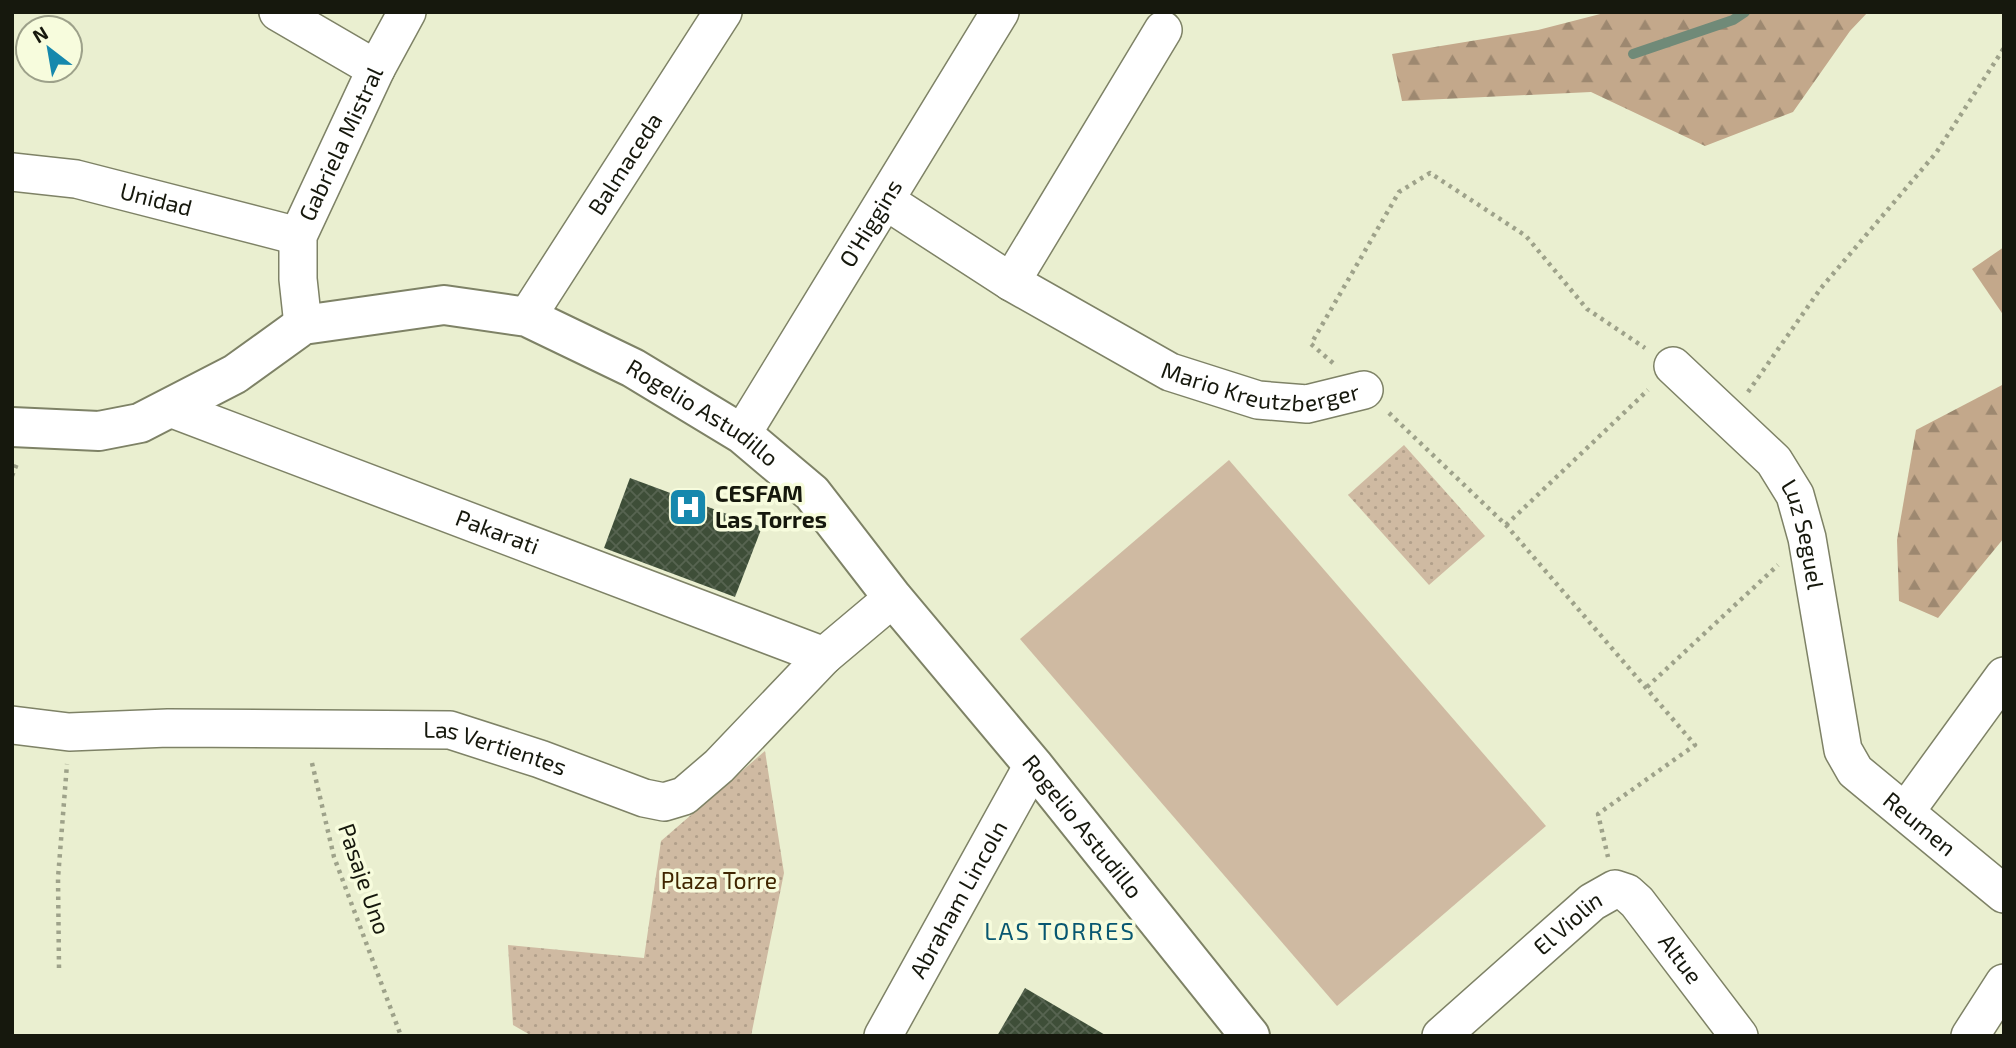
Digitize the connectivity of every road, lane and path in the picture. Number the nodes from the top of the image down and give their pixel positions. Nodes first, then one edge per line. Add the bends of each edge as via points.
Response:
1 (278, 12) edge
2 (408, 12) edge
3 (723, 12) edge
4 (1000, 12) edge
5 (1163, 30) dead end
6 (2004, 48) edge
7 (376, 69) junction
8 (12, 172) edge
9 (886, 201) junction
10 (298, 236) junction
11 (1011, 282) junction
12 (527, 317) junction
13 (303, 325) junction
14 (1311, 344) dead end
15 (1673, 366) junction
16 (1364, 390) joint
17 (170, 408) junction
18 (1729, 418) junction
19 (12, 427) edge
20 (742, 433) junction
21 (1506, 525) junction
22 (1807, 538) junction
23 (893, 598) junction
24 (824, 656) junction
25 (2004, 676) edge
26 (1647, 687) junction
27 (12, 725) edge
28 (304, 731) junction
29 (69, 732) junction
30 (1695, 745) joint
31 (1843, 750) joint
32 (1033, 765) junction
33 (1906, 811) junction
34 (1615, 889) junction
35 (2004, 894) edge
36 (59, 968) dead end
37 (2004, 983) edge
38 (401, 1036) edge
39 (883, 1036) edge
40 (1250, 1036) edge
41 (1441, 1036) edge
42 (1739, 1036) edge
43 (1970, 1036) edge

1 - 7 street
2 - 7 street, Gabriela Mistral
3 - 12 street, Balmaceda
4 - 9 street, O'Higgins
5 - 11 street
6 - 18 path via 1936,153 1821,288
7 - 10 street, Gabriela Mistral
8 - 10 street, Unidad via 76,179
9 - 11 street, Mario Kreutzberger
9 - 20 street, O'Higgins
10 - 13 street, Gabriela Mistral
11 - 16 street, Mario Kreutzberger via 1170,372 1246,396 1307,404
12 - 13 street, Rogelio Astudillo via 444,305
12 - 20 street, Rogelio Astudillo via 633,369
13 - 17 street, Rogelio Astudillo via 235,374
14 - 15 path via 1399,192 1430,173 1526,236 1587,309
15 - 18 street, Luz Seguel
15 - 21 path
16 - 21 path, Mario Kreutzberger
17 - 19 street, Rogelio Astudillo via 140,423 99,431
17 - 24 street, Pakarati
18 - 22 street, Luz Seguel via 1774,461 1795,495
20 - 23 street, Rogelio Astudillo via 812,493
21 - 26 path, Mario Kreutzberger
22 - 26 path
22 - 31 street, Luz Seguel
23 - 24 street, Las Vertientes
23 - 32 street, Rogelio Astudillo
24 - 28 street, Las Vertientes via 719,766 684,796 664,802 644,799 450,730
25 - 33 street
26 - 30 path, Mario Kreutzberger
27 - 29 street, Las Vertientes
28 - 29 street, Las Vertientes via 168,728
28 - 38 path, Pasaje Uno via 334,857
29 - 36 path via 58,878
30 - 34 path, El Violin via 1598,814
31 - 33 street, Reumen via 1855,771
32 - 39 street, Abraham Lincoln
32 - 40 street, Rogelio Astudillo
33 - 35 street, Reumen
34 - 41 street, El Violin via 1592,902
34 - 42 street, Altue via 1637,902
37 - 43 street

